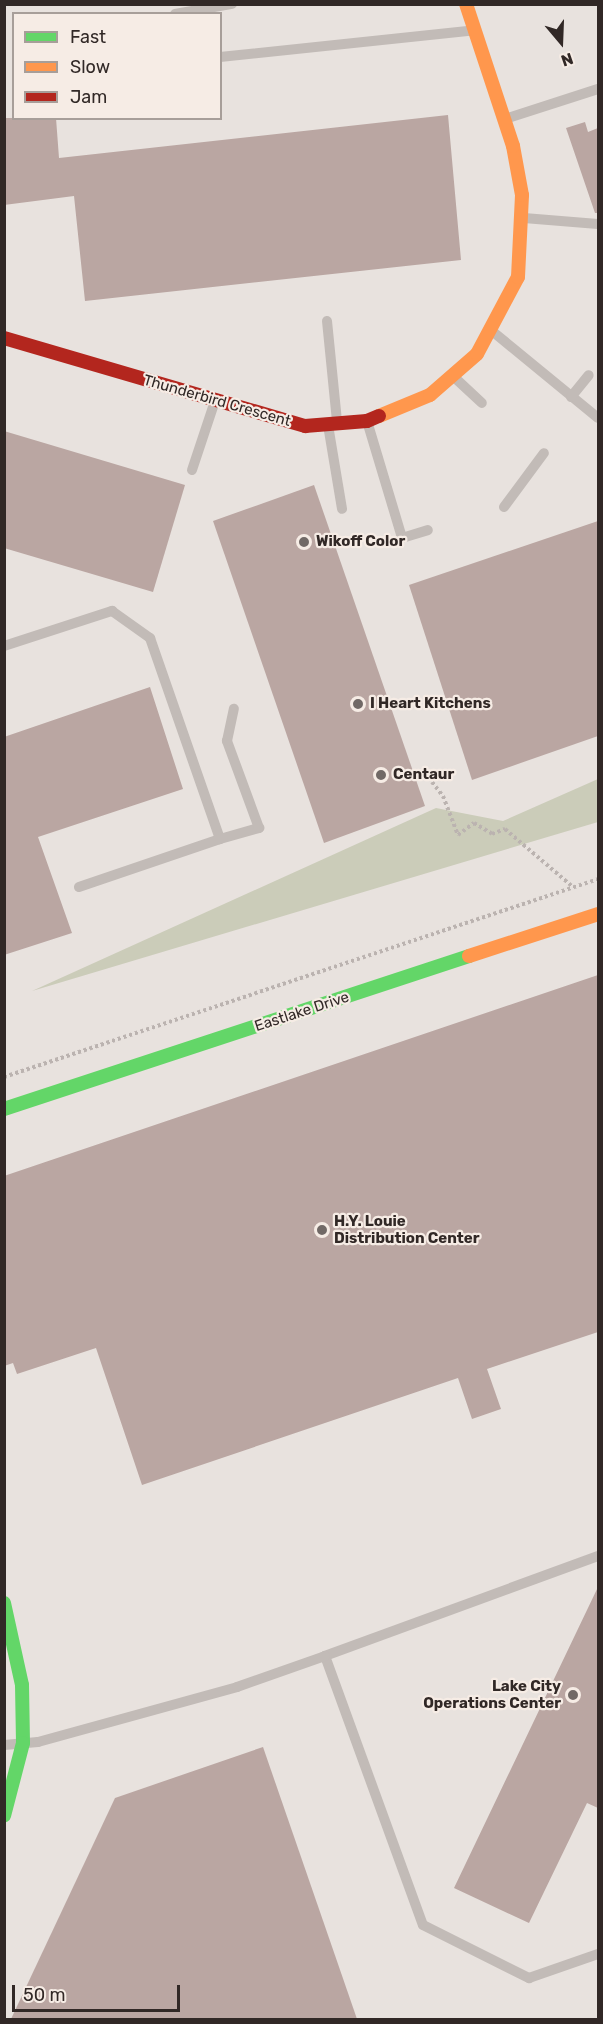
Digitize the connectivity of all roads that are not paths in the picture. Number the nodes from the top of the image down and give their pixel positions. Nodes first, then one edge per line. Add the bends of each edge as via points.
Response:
1 (232, 4) edge
2 (466, 4) edge
3 (186, 12) edge
4 (475, 30) junction
5 (222, 57) edge
6 (598, 89) edge
7 (505, 119) junction
8 (523, 218) junction
9 (598, 225) edge
10 (327, 321) dead end
11 (492, 331) junction
12 (4, 338) edge
13 (589, 375) dead end
14 (454, 377) junction
15 (571, 397) junction
16 (214, 401) junction
17 (482, 403) dead end
18 (598, 418) edge
19 (367, 421) junction
20 (333, 425) junction
21 (544, 453) dead end
22 (192, 470) dead end
23 (504, 507) dead end
24 (342, 509) dead end
25 (428, 530) dead end
26 (4, 646) edge
27 (234, 709) dead end
28 (220, 839) junction
29 (79, 887) dead end
30 (598, 914) edge
31 (4, 1109) edge
32 (598, 1556) edge
33 (4, 1603) edge
34 (325, 1656) junction
35 (23, 1743) junction
36 (4, 1745) edge
37 (4, 1816) edge
38 (598, 1954) edge

1 - 3 lane
2 - 4 street, Thunderbird Crescent
4 - 5 lane
4 - 7 street, Thunderbird Crescent
6 - 7 lane
7 - 8 street, Thunderbird Crescent via 518,170
8 - 9 lane
8 - 11 street, Thunderbird Crescent via 518,277
10 - 20 lane
11 - 14 street, Thunderbird Crescent via 477,354
11 - 15 lane
12 - 16 street, Thunderbird Crescent
13 - 15 lane
14 - 17 lane
14 - 19 street, Thunderbird Crescent via 430,395
15 - 18 lane
16 - 20 street, Thunderbird Crescent via 288,423
16 - 22 lane
19 - 20 street, Thunderbird Crescent
19 - 25 lane via 402,538
20 - 24 lane
21 - 23 lane
26 - 28 lane via 112,611 150,638
27 - 28 lane via 227,741 259,828
28 - 29 lane
30 - 31 street, Eastlake Drive
32 - 34 lane
33 - 35 street via 22,1685
34 - 35 lane via 237,1687
34 - 38 lane via 423,1925 529,1978
35 - 36 lane
35 - 37 street

